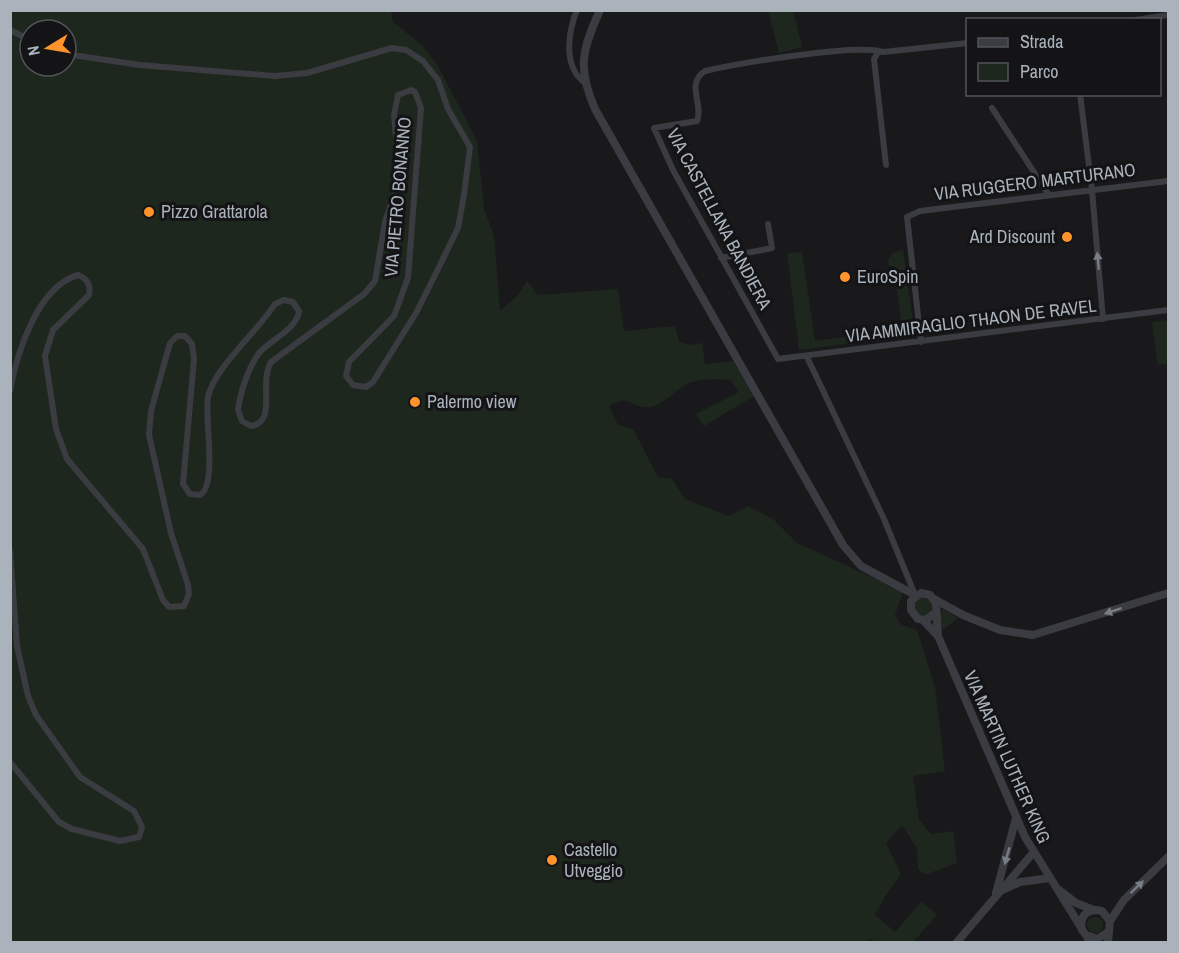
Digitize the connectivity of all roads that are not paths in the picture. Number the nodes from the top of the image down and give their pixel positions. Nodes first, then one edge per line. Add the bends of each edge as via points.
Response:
1 (577, 10) edge
2 (600, 10) edge
3 (1168, 15) edge
4 (1148, 18) edge
5 (966, 43) edge
6 (879, 51) junction
7 (78, 56) edge
8 (584, 81) junction
9 (1080, 96) edge
10 (992, 108) dead end
11 (886, 165) dead end
12 (1168, 181) edge
13 (1092, 190) junction
14 (1049, 195) junction
15 (768, 224) dead end
16 (721, 258) junction
17 (1168, 310) edge
18 (1103, 319) junction
19 (921, 342) junction
20 (807, 357) junction
21 (778, 359) joint
22 (10, 391) edge
23 (10, 550) edge
24 (901, 557) junction
25 (910, 578) junction
26 (900, 585) junction
27 (926, 593) junction
28 (1168, 593) edge
29 (915, 595) junction
30 (933, 598) junction
31 (935, 613) junction
32 (923, 620) junction
33 (938, 636) junction
34 (10, 762) edge
35 (1016, 818) junction
36 (1033, 853) junction
37 (1168, 857) edge
38 (1050, 878) junction
39 (1056, 887) junction
40 (996, 894) junction
41 (1094, 910) junction
42 (1110, 921) junction
43 (1107, 932) junction
44 (1086, 936) edge
45 (957, 942) edge
46 (1108, 942) edge

1 - 8 street via 571,27 571,58 573,71
2 - 8 street via 584,52
3 - 4 street
5 - 6 street, VIA CASTELLANA BANDIERA
6 - 11 street via 874,59
6 - 16 street, VIA CASTELLANA BANDIERA via 843,51 705,71 695,82 700,114 697,121 654,128
7 - 22 street, VIA PIETRO BONANNO via 275,76 307,73 380,50 406,50 423,61 438,80 451,117 467,140 470,154 458,228 416,313 373,382 366,387 353,385 346,376 349,362 394,316 408,278 421,108 416,92 398,95 394,115 398,178 385,222 375,281 364,294 271,362 264,379 266,417 251,426 242,422 237,410 254,362 299,316 293,302 275,304 211,389 207,410 209,483 201,495 189,494 183,484 195,359 192,344 185,336 177,336 170,343 151,411 149,435 171,533 188,585 184,606 169,607 163,600 143,549 66,459 56,429 45,356 53,330 89,295 85,278 78,275 64,280 36,314 22,345
8 - 26 street via 595,109 843,545 861,566
9 - 13 street
10 - 14 street
12 - 13 street, VIA RUGGERO MARTURANO
13 - 14 street, VIA RUGGERO MARTURANO
18 -> 13 street
14 - 19 street, VIA RUGGERO MARTURANO via 920,211 907,217
15 - 16 street via 772,248
16 - 21 street, VIA CASTELLANA BANDIERA
17 - 18 street, VIA AMMIRAGLIO THAON DE RAVEL
18 - 19 street, VIA AMMIRAGLIO THAON DE RAVEL
19 - 20 street, VIA AMMIRAGLIO THAON DE RAVEL
20 - 21 street, VIA AMMIRAGLIO THAON DE RAVEL
20 - 24 street
23 - 34 street via 13,615 27,696 80,777 134,811 142,827 139,837 120,841 59,822
24 - 25 street
24 - 26 street via 907,581
25 - 27 street
25 - 29 street
26 - 29 street
27 - 29 street
27 - 30 street
28 -> 30 street via 1033,635 1000,630
29 - 32 street via 910,610
30 - 31 street
31 - 32 street
31 - 33 street, VIA MARTIN LUTHER KING
32 - 33 street, VIA MARTIN LUTHER KING
33 - 35 street, VIA MARTIN LUTHER KING
35 - 36 street, VIA MARTIN LUTHER KING
35 -> 40 street
36 - 38 street, VIA MARTIN LUTHER KING
36 - 40 street
42 -> 37 street via 1120,904
38 - 39 street, VIA MARTIN LUTHER KING
38 - 40 street via 1008,886
39 - 41 street via 1076,903
39 - 44 street, VIA MARTIN LUTHER KING
40 - 45 street
41 - 42 street
41 - 44 street via 1083,917
42 - 43 street
43 - 44 street via 1097,939
43 - 46 street

